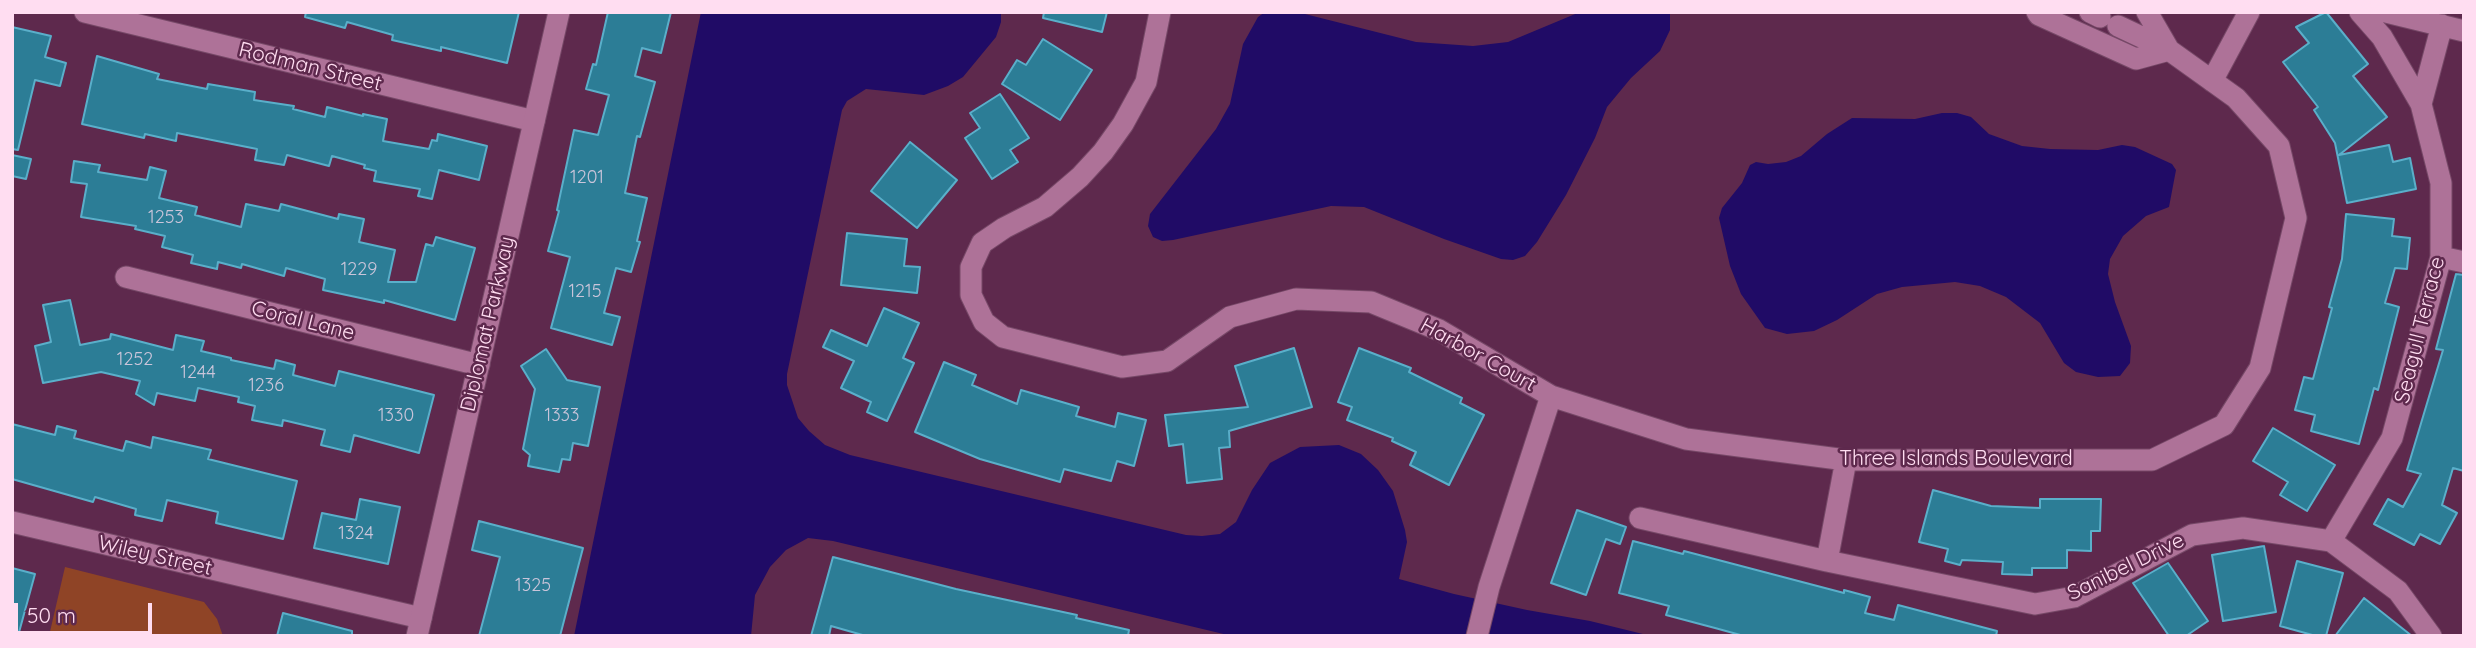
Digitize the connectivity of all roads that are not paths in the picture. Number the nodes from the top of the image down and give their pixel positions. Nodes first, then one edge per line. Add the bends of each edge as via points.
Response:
1 (85, 12) edge
2 (559, 12) edge
3 (1160, 12) edge
4 (2037, 12) edge
5 (2147, 12) edge
6 (2249, 12) edge
7 (2360, 12) edge
8 (2386, 12) edge
9 (2103, 18) edge
10 (2442, 25) junction
11 (2464, 30) edge
12 (2169, 50) junction
13 (2212, 81) junction
14 (2421, 104) junction
15 (534, 121) junction
16 (2441, 257) junction
17 (2464, 262) edge
18 (126, 277) dead end
19 (479, 365) junction
20 (1551, 396) junction
21 (1846, 460) junction
22 (1640, 518) dead end
23 (12, 522) edge
24 (2331, 541) junction
25 (1827, 561) junction
26 (419, 627) edge
27 (1477, 636) edge
28 (2431, 636) edge

1 - 15 street, Rodman Street
2 - 15 street, Diplomat Parkway
3 - 20 street, Harbor Court via 1146,82 1103,152 1045,206 982,243 971,267 971,295 984,322 1003,337 1122,367 1167,361 1230,317 1296,299 1371,302 1439,330
4 - 12 street via 2136,59
5 - 12 street
6 - 13 street
7 - 14 street, Seagull Terrace via 2382,37
8 - 10 street
9 - 12 street
10 - 11 street
10 - 14 street, Seagull Terrace
12 - 13 street, Three Islands Boulevard
13 - 21 street, Three Islands Boulevard via 2236,98 2279,146 2296,218 2260,368 2224,425 2151,460
14 - 16 street, Seagull Terrace via 2441,183
15 - 19 street, Diplomat Parkway
16 - 17 street
16 - 24 street, Seagull Terrace via 2392,438
18 - 19 street, Coral Lane
19 - 26 street, Diplomat Parkway
20 - 21 street, Three Islands Boulevard via 1686,439
20 - 27 street
21 - 25 street
22 - 25 street, Sanibel Drive
23 - 26 street, Wiley Street
24 - 25 street, Sanibel Drive via 2243,527 2192,535 2074,597 2035,604
24 - 28 street, Sanibel Drive via 2398,591

